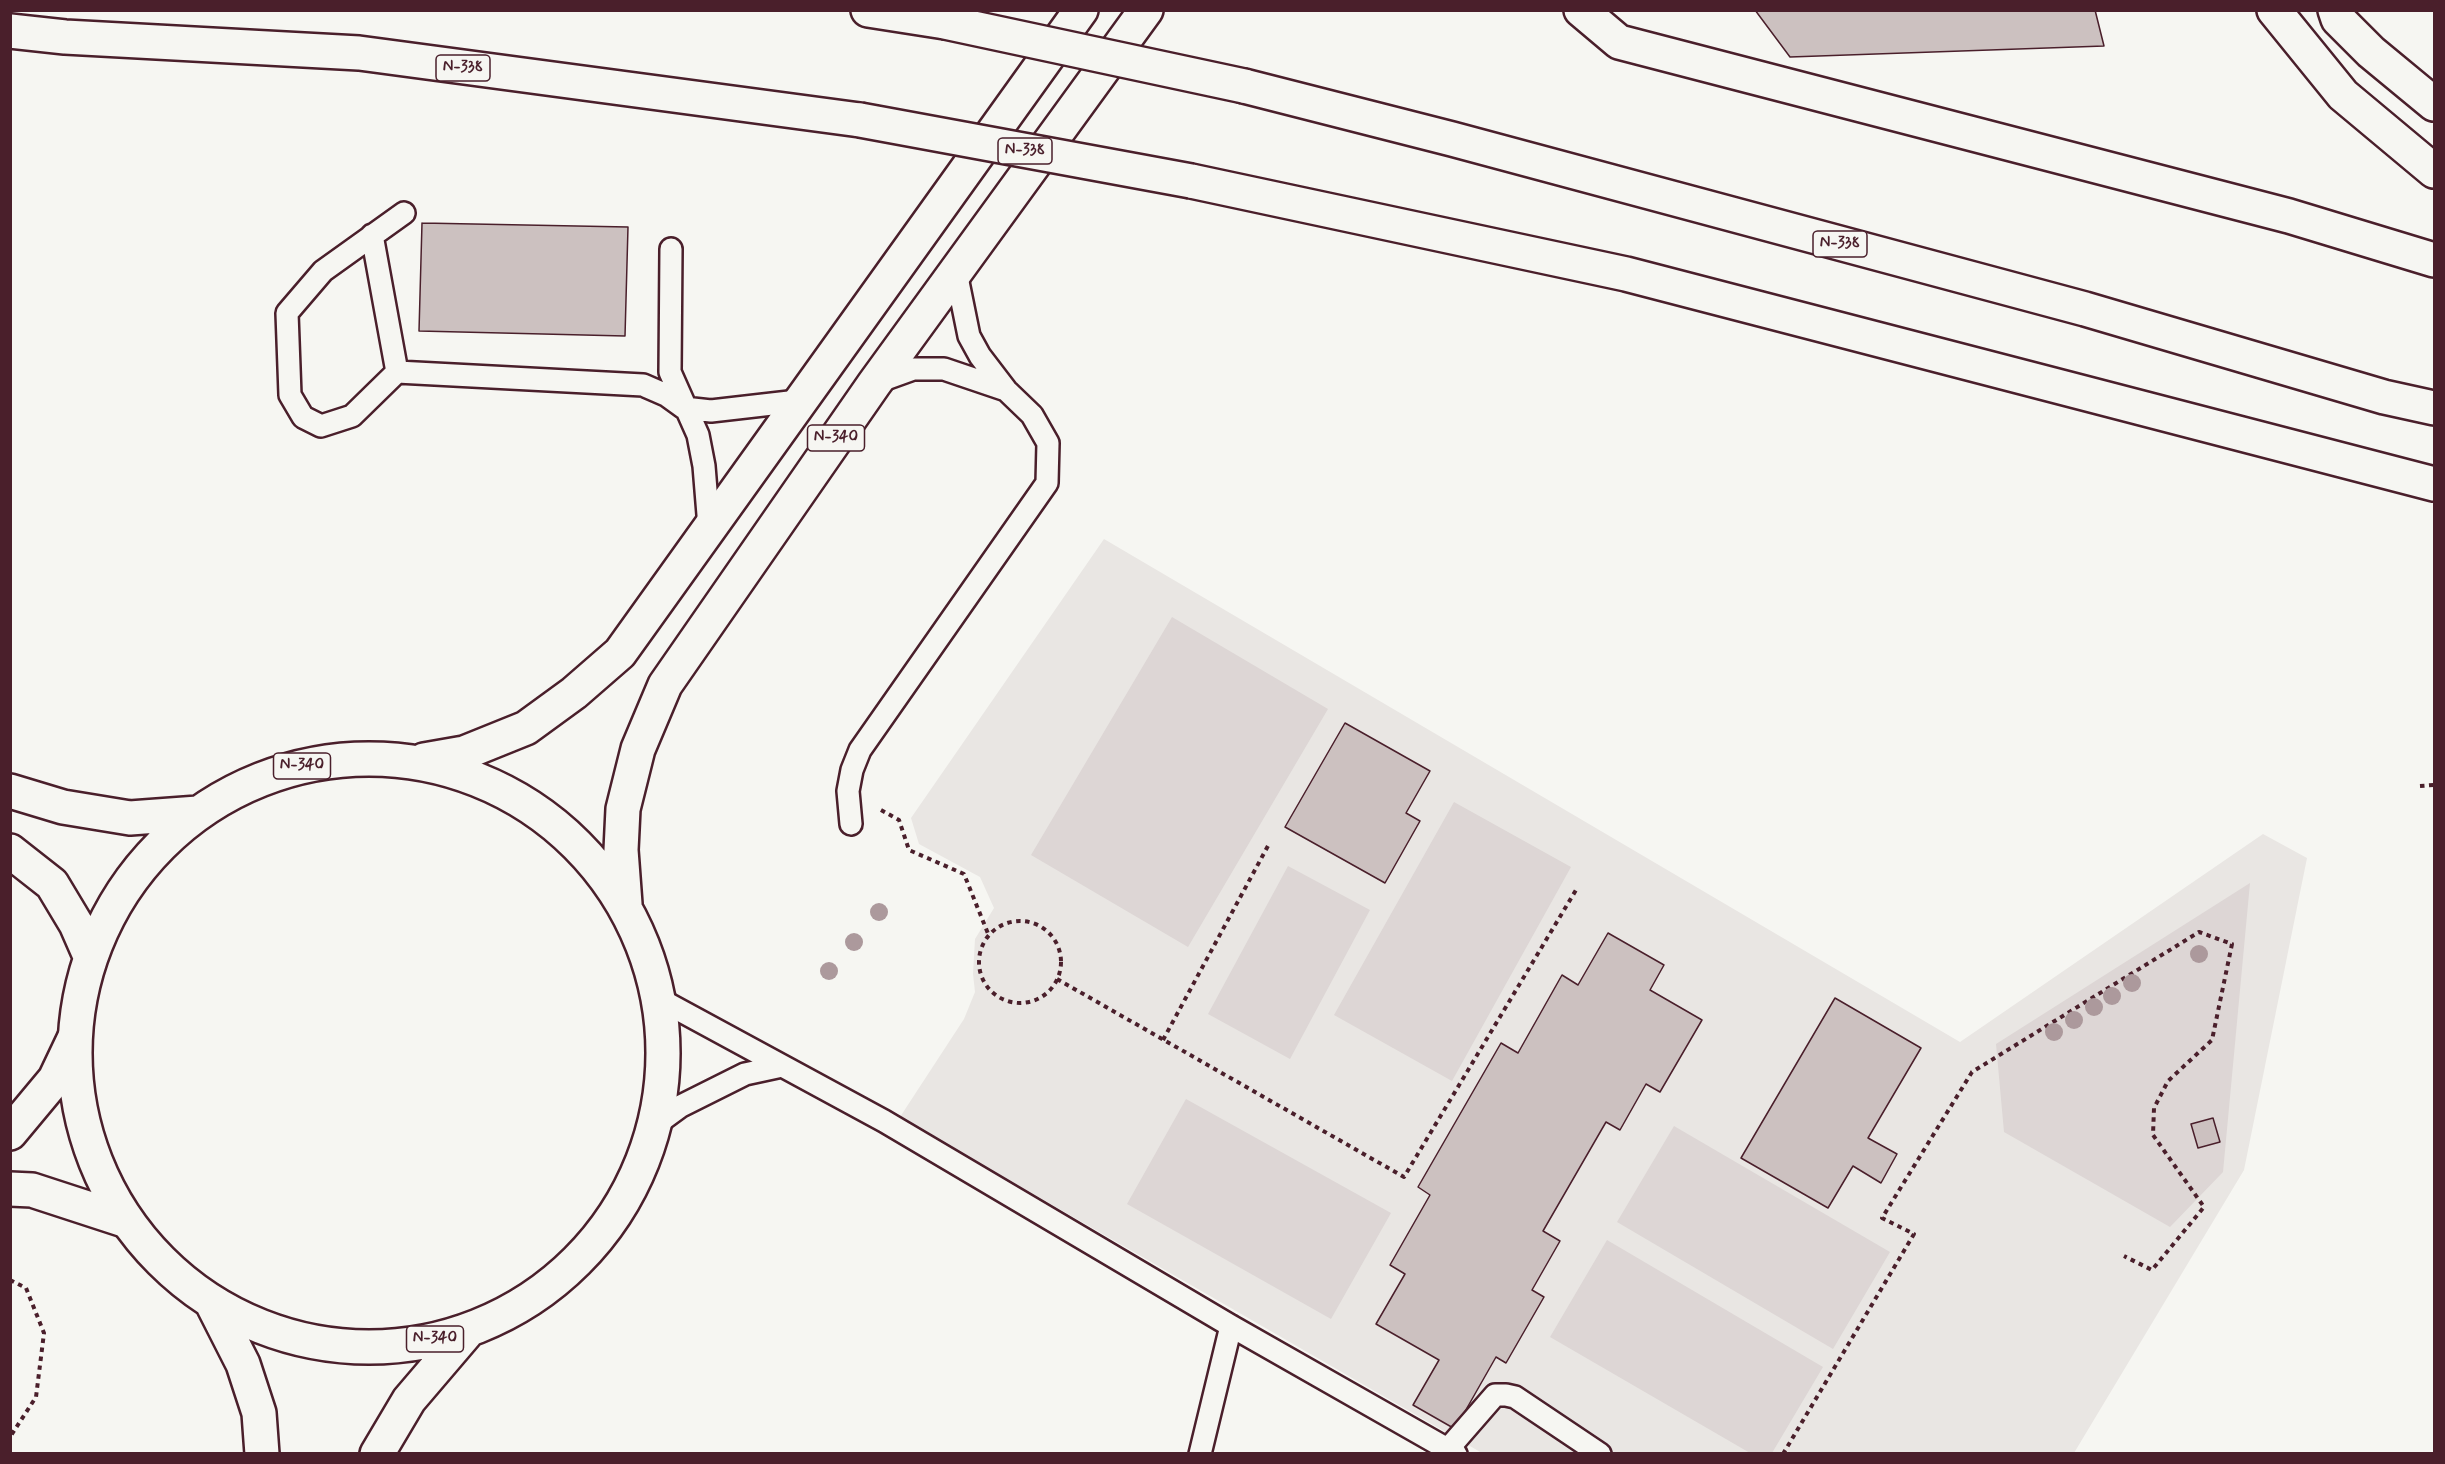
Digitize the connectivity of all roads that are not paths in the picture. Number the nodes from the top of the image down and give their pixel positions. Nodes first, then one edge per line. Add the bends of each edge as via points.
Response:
1 (868, 10) edge
2 (1081, 10) edge
3 (1146, 10) edge
4 (1581, 10) edge
5 (2274, 10) edge
6 (2335, 10) edge
7 (10, 31) edge
8 (65, 37) junction
9 (10, 44) edge
10 (2434, 104) edge
11 (2434, 171) edge
12 (404, 213) dead end
13 (372, 235) junction
14 (671, 249) dead end
15 (2434, 260) edge
16 (956, 272) junction
17 (397, 372) junction
18 (874, 384) junction
19 (1006, 390) junction
20 (798, 401) junction
21 (684, 408) junction
22 (2434, 408) edge
23 (2434, 484) edge
24 (709, 527) junction
25 (417, 762) junction
26 (10, 791) edge
27 (198, 813) junction
28 (851, 824) dead end
29 (10, 851) edge
30 (625, 906) junction
31 (90, 956) junction
32 (659, 999) junction
33 (74, 1038) junction
34 (782, 1066) junction
35 (655, 1125) junction
36 (10, 1133) edge
37 (10, 1189) edge
38 (124, 1220) junction
39 (213, 1305) junction
40 (1231, 1326) junction
41 (466, 1332) junction
42 (1450, 1452) edge
43 (262, 1454) edge
44 (377, 1454) edge
45 (1200, 1454) edge
46 (1600, 1454) edge

1 - 22 main road, N-338, bridge via 945,22 1244,86 2085,309 2384,397
2 - 20 main road, N-340
3 - 16 main road, N-340
4 - 15 main road via 1619,42 2289,216
5 - 11 main road via 2343,95
6 - 10 main road via 2338,19 2371,52
7 - 8 main road, N-338
8 - 9 main road
8 - 23 main road, N-338, bridge via 360,53 860,120 1191,181 1626,274
12 - 13 lane
13 - 17 lane
13 - 17 lane via 323,270 287,313 290,395 303,417 321,426 352,416
14 - 21 lane via 670,372
16 - 18 main road, N-340
16 - 19 lane via 969,336
17 - 21 lane via 643,385
18 - 19 lane via 913,369 944,369
18 - 30 main road, N-340 via 665,685 638,749 623,809
19 - 28 lane via 1032,415 1048,443 1047,483 860,750 848,791
20 - 21 lane via 711,411
20 - 24 main road, N-340
21 - 24 lane via 698,435
24 - 25 main road, N-340 via 620,653 574,693 526,728 464,753
25 - 27 main road, N-340 via 359,758 302,766 248,784
25 - 30 main road, N-340 via 468,775 506,792 558,826 596,863
26 - 27 main road via 63,807 130,818
27 - 31 main road, N-340 via 140,870 116,902
29 - 31 main road via 52,884
30 - 32 main road, N-340 via 646,951
31 - 33 main road, N-340
32 - 34 lane
32 - 35 main road, N-340 via 664,1041 663,1084
33 - 36 main road via 55,1079
33 - 38 main road, N-340 via 75,1087 84,1133 101,1179
34 - 35 lane via 736,1079 681,1106
34 - 40 lane via 894,1127
35 - 41 main road, N-340 via 635,1180 605,1230 566,1273 519,1307
37 - 38 main road via 32,1190
38 - 39 main road, N-340 via 180,1281
39 - 41 main road, N-340 via 272,1333 337,1347 402,1347
39 - 43 main road, N-340 via 243,1364 259,1413
40 - 42 lane
40 - 45 lane
41 - 44 main road, N-340 via 409,1400
42 - 46 lane via 1495,1395 1506,1395 1515,1397

